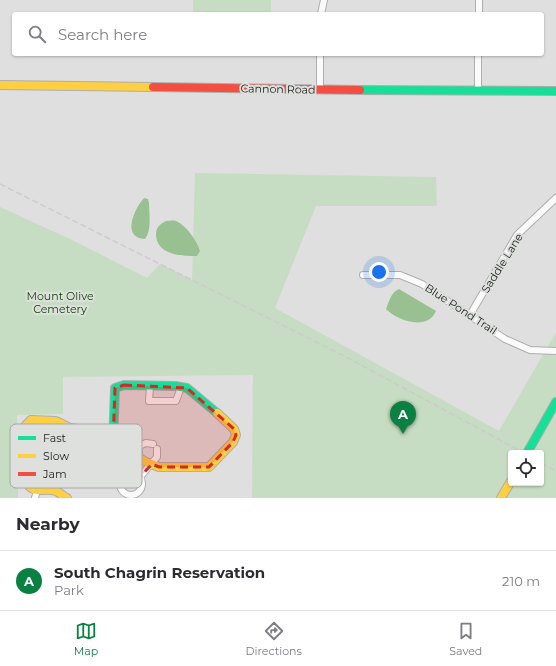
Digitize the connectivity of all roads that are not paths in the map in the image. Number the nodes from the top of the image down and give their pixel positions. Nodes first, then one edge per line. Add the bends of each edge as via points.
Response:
1 (324, 0) edge
2 (479, 0) edge
3 (321, 12) edge
4 (479, 12) edge
5 (320, 56) edge
6 (478, 56) edge
7 (0, 85) edge
8 (320, 90) junction
9 (478, 91) junction
10 (556, 92) edge
11 (556, 198) edge
12 (363, 275) dead end
13 (470, 315) junction
14 (556, 351) edge
15 (150, 386) junction
16 (181, 387) junction
17 (556, 402) edge
18 (27, 424) edge
19 (62, 424) edge
20 (114, 424) edge
21 (142, 445) edge
22 (529, 450) edge
23 (142, 459) edge
24 (152, 464) junction
25 (142, 475) edge
26 (508, 486) edge
27 (123, 488) edge
28 (36, 494) edge
29 (133, 495) edge
30 (67, 498) edge
31 (143, 498) edge
32 (501, 498) edge

1 - 3 street
2 - 4 street
5 - 8 street
6 - 9 street
7 - 8 street, Cannon Road
8 - 9 street, Cannon Road
9 - 10 street, Cannon Road
11 - 13 street, Saddle Lane via 517,235
12 - 13 street, Blue Pond Trail via 400,275 422,284
13 - 14 street, Blue Pond Trail via 518,345 530,350
15 - 16 street
15 - 16 street via 149,401 176,401
15 - 20 street via 124,385 115,388
16 - 24 street via 187,388 206,403 234,429 236,435 233,442 209,468 160,467
17 - 22 street
18 - 19 street via 31,420 50,420
21 - 24 street via 146,443 155,447 157,457
23 - 24 street
24 - 25 street
26 - 32 street
27 - 29 street via 123,491
28 - 30 street via 59,492
29 - 31 street

